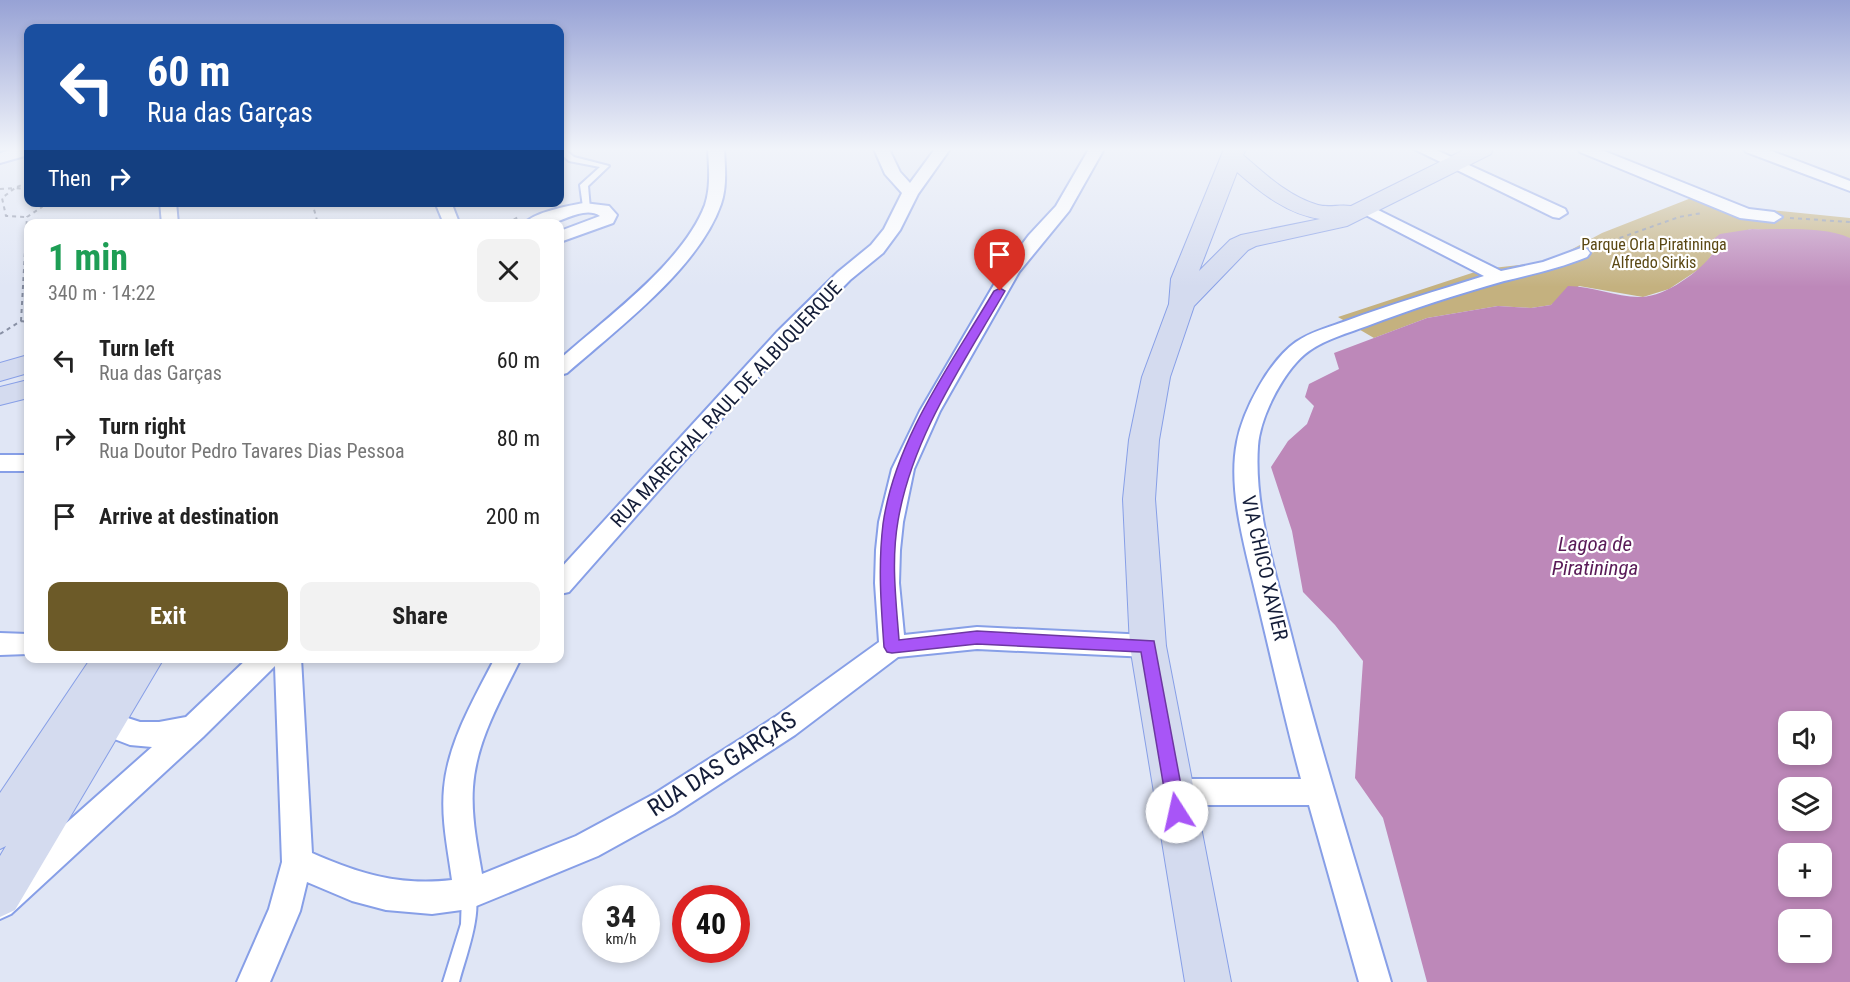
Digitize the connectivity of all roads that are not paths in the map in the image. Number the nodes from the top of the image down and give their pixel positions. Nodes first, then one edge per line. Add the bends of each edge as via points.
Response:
1 (585, 195) edge
2 (716, 195) edge
3 (909, 195) edge
4 (1070, 195) edge
5 (1219, 195) edge
6 (1280, 195) edge
7 (1391, 195) edge
8 (1520, 195) edge
9 (1699, 195) edge
10 (1216, 197) joint
11 (1302, 206) junction
12 (587, 207) junction
13 (1365, 208) junction
14 (1559, 213) dead end
15 (1774, 217) road end
16 (548, 219) edge
17 (1206, 222) junction
18 (1296, 232) junction
19 (564, 236) edge
20 (1249, 240) junction
21 (1581, 253) road end
22 (1499, 277) junction
23 (1182, 304) junction
24 (24, 365) edge
25 (564, 365) edge
26 (0, 372) edge
27 (24, 390) edge
28 (0, 396) edge
29 (0, 463) edge
30 (24, 463) edge
31 (564, 581) edge
32 (0, 644) edge
33 (24, 644) edge
34 (1148, 646) junction
35 (892, 647) junction
36 (108, 663) edge
37 (143, 663) edge
38 (261, 663) edge
39 (288, 663) edge
40 (506, 663) edge
41 (106, 723) junction
42 (193, 728) junction
43 (1174, 792) junction
44 (1320, 792) junction
45 (0, 829) edge
46 (297, 862) junction
47 (470, 894) junction
48 (0, 895) edge
49 (0, 903) edge
50 (253, 982) edge
51 (451, 982) edge
52 (1208, 982) edge
53 (1375, 982) edge

1 - 12 lane
2 - 25 street via 684,254
3 - 31 street, RUA MARECHAL RAUL DE ALBUQUERQUE via 892,230 877,249 784,336
4 - 35 street via 1011,271 930,411 903,469 888,550
5 - 10 street
6 - 11 street
7 - 13 street
8 - 14 street
9 - 15 street via 1746,214
10 - 17 street
11 - 13 street via 1330,215
11 - 18 street via 1310,223
12 - 16 street
12 - 19 street via 599,207 609,215
13 - 18 street via 1340,221
13 - 22 street
17 - 20 street via 1224,234
17 - 23 street via 1184,279
18 - 20 street
20 - 23 street via 1232,250
21 - 22 street, VIA CHICO XAVIER via 1548,266
22 - 44 street, VIA CHICO XAVIER via 1312,340 1280,368 1252,420 1246,472 1251,522
23 - 34 street via 1156,377 1144,440 1139,499
24 - 26 street
27 - 28 street
29 - 30 street
32 - 33 street
34 - 35 street, RUA DAS GARÇAS via 977,638
34 - 43 street
35 - 47 street, RUA DAS GARÇAS via 737,758 664,804 587,846
36 - 45 street
37 - 41 street
38 - 42 street
39 - 46 street
40 - 47 street via 467,748 460,776 460,814
41 - 42 street via 128,734 148,736
41 - 48 street
42 - 49 street
43 - 44 street
43 - 52 street
44 - 53 street, VIA CHICO XAVIER
46 - 47 street, RUA DAS GARÇAS via 352,886 386,895 432,898
46 - 50 street via 284,911
47 - 51 lane via 468,924

